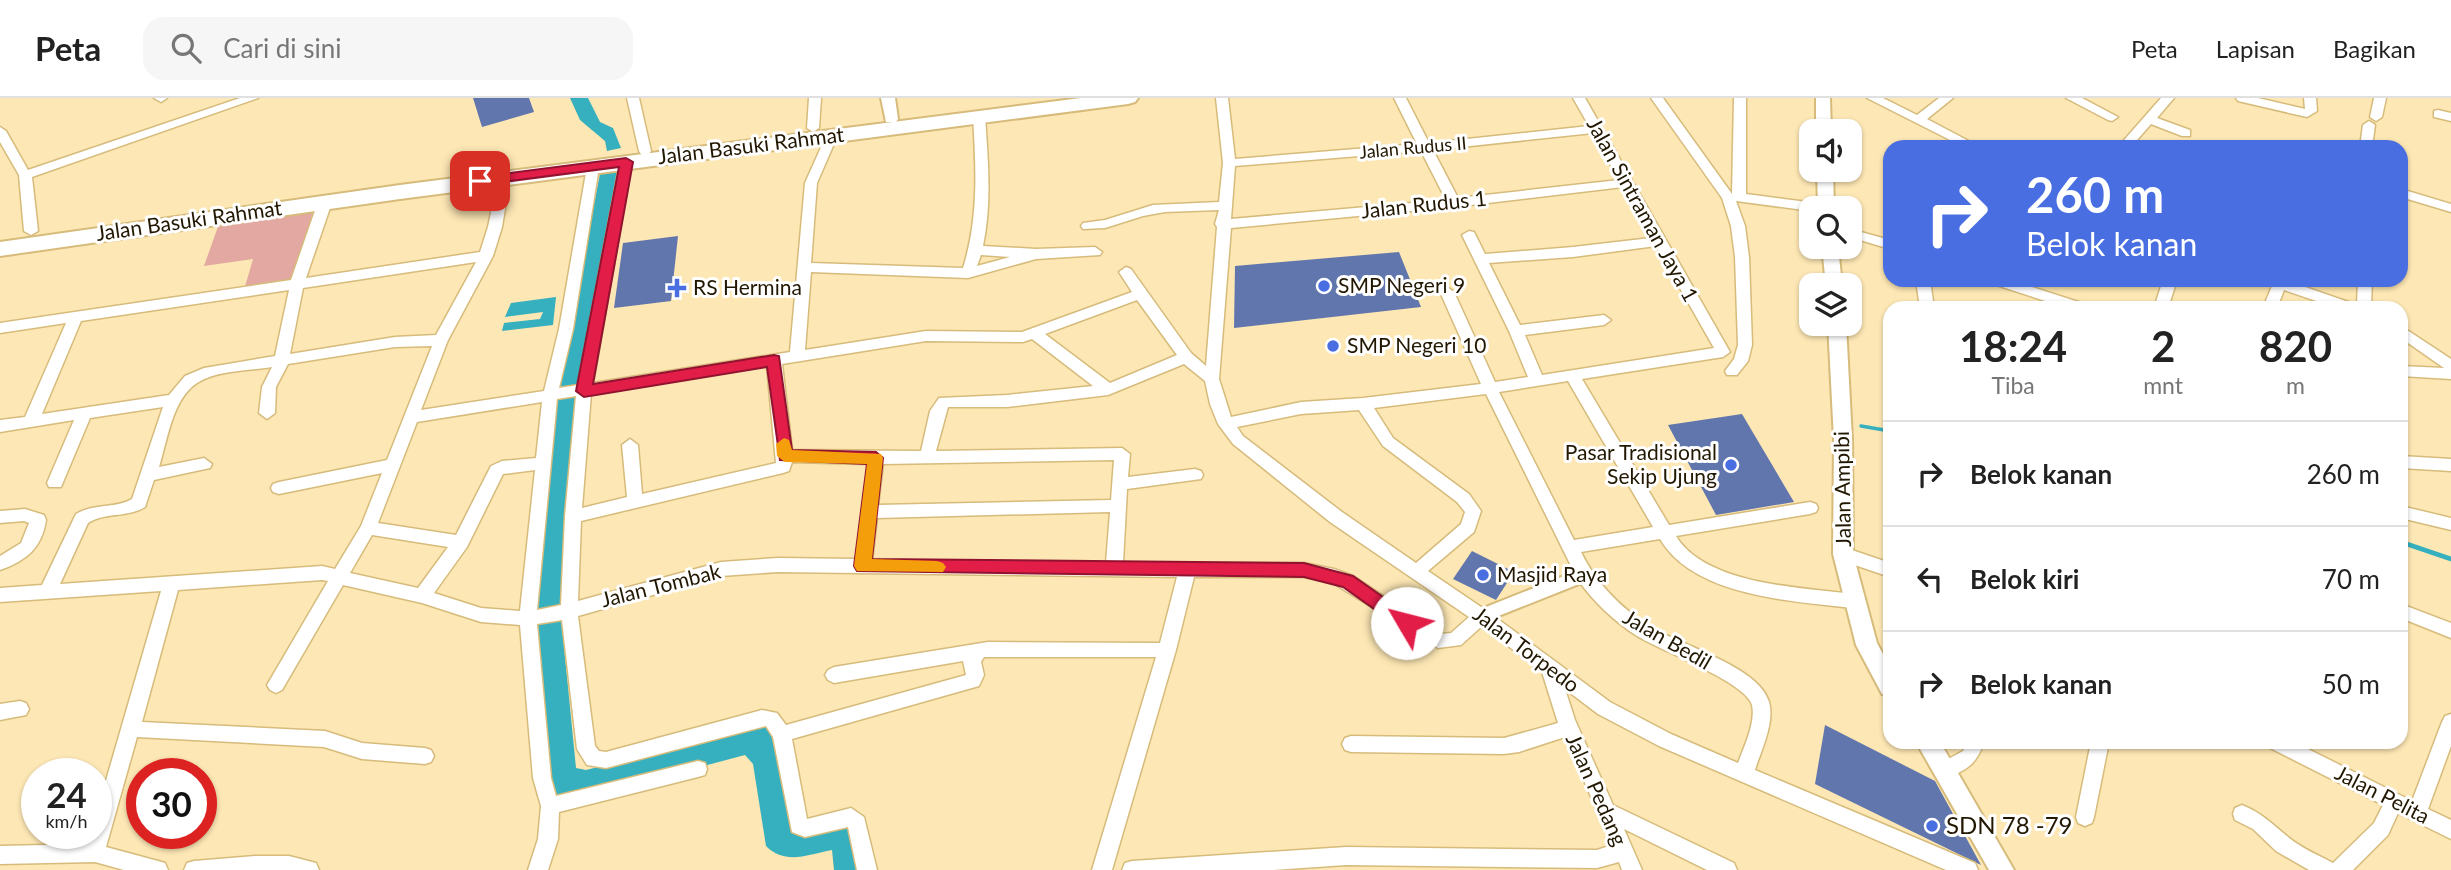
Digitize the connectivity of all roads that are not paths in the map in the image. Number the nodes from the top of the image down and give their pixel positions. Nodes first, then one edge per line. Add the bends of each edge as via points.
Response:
1 (211, 98) edge
2 (252, 98) edge
3 (633, 98) edge
4 (815, 98) edge
5 (1051, 98) edge
6 (1128, 98) edge
7 (1222, 98) edge
8 (1400, 98) edge
9 (1579, 98) edge
10 (1586, 98) edge
11 (1657, 98) edge
12 (1741, 98) edge
13 (1823, 98) edge
14 (1873, 98) edge
15 (1947, 98) edge
16 (2072, 98) edge
17 (2168, 98) edge
18 (2242, 98) edge
19 (2310, 98) edge
20 (2380, 98) edge
21 (890, 108) edge
22 (215, 111) junction
23 (2438, 114) dead end
24 (979, 116) junction
25 (2112, 117) dead end
26 (2451, 117) edge
27 (1824, 119) edge
28 (1919, 119) junction
29 (2148, 119) junction
30 (1596, 129) junction
31 (0, 131) edge
32 (822, 133) junction
33 (2186, 133) dead end
34 (1960, 140) edge
35 (2130, 140) edge
36 (2368, 140) edge
37 (1424, 147) junction
38 (630, 157) junction
39 (597, 163) junction
40 (1229, 163) junction
41 (25, 175) junction
42 (504, 178) junction
43 (1626, 183) junction
44 (2408, 194) edge
45 (1733, 197) junction
46 (325, 202) junction
47 (1454, 203) junction
48 (1799, 205) edge
49 (1224, 206) junction
50 (2451, 208) edge
51 (1222, 224) junction
52 (1088, 226) dead end
53 (31, 231) junction
54 (1469, 235) dead end
55 (0, 237) edge
56 (1862, 237) edge
57 (1660, 241) junction
58 (1883, 243) edge
59 (0, 249) edge
60 (976, 250) junction
61 (1095, 252) dead end
62 (1036, 254) junction
63 (486, 256) junction
64 (1481, 259) junction
65 (803, 267) junction
66 (1126, 272) dead end
67 (968, 273) junction
68 (297, 284) junction
69 (2013, 287) edge
70 (2289, 287) edge
71 (1447, 292) dead end
72 (1140, 294) junction
73 (2050, 301) edge
74 (2330, 301) edge
75 (76, 317) junction
76 (1604, 320) dead end
77 (0, 328) edge
78 (1516, 331) junction
79 (1035, 334) junction
80 (1838, 336) edge
81 (2408, 336) edge
82 (441, 340) junction
83 (797, 355) junction
84 (1186, 357) junction
85 (774, 360) junction
86 (282, 361) junction
87 (2451, 366) edge
88 (1732, 371) dead end
89 (2408, 372) edge
90 (2451, 374) edge
91 (1572, 375) junction
92 (1212, 379) junction
93 (1536, 379) junction
94 (1490, 388) junction
95 (1108, 390) junction
96 (581, 391) junction
97 (552, 396) junction
98 (173, 400) junction
99 (1363, 404) junction
100 (85, 413) junction
101 (267, 413) dead end
102 (411, 417) junction
103 (31, 421) junction
104 (1226, 424) junction
105 (0, 426) edge
106 (630, 445) dead end
107 (785, 456) junction
108 (876, 458) junction
109 (926, 458) junction
110 (2408, 462) edge
111 (542, 463) junction
112 (204, 464) dead end
113 (394, 464) junction
114 (2451, 465) edge
115 (1195, 475) dead end
116 (146, 476) junction
117 (55, 483) dead end
118 (1120, 484) junction
119 (279, 488) dead end
120 (635, 502) junction
121 (1118, 506) junction
122 (1810, 508) dead end
123 (869, 512) junction
124 (2408, 514) edge
125 (573, 516) junction
126 (0, 517) edge
127 (2451, 524) edge
128 (368, 528) junction
129 (1664, 531) junction
130 (461, 542) junction
131 (1570, 547) junction
132 (1843, 554) junction
133 (0, 563) edge
134 (863, 566) junction
135 (1883, 568) edge
136 (1114, 570) junction
137 (1187, 570) junction
138 (1416, 572) junction
139 (1584, 575) junction
140 (340, 576) junction
141 (172, 583) junction
142 (47, 593) junction
143 (0, 595) edge
144 (422, 596) junction
145 (1854, 601) junction
146 (566, 611) junction
147 (2408, 614) edge
148 (1481, 616) junction
149 (532, 618) junction
150 (2451, 631) edge
151 (1167, 650) junction
152 (978, 651) junction
153 (1550, 669) junction
154 (1883, 674) edge
155 (834, 675) dead end
156 (276, 685) dead end
157 (20, 709) dead end
158 (0, 712) edge
159 (2451, 722) edge
160 (1569, 728) junction
161 (130, 729) junction
162 (782, 734) junction
163 (1351, 744) dead end
164 (1932, 749) edge
165 (1973, 749) edge
166 (2099, 749) edge
167 (2292, 749) edge
168 (425, 757) dead end
169 (698, 769) dead end
170 (1946, 770) junction
171 (1744, 774) junction
172 (2394, 802) junction
173 (550, 806) junction
174 (1606, 811) junction
175 (2417, 813) junction
176 (2242, 814) dead end
177 (2085, 817) dead end
178 (2451, 830) edge
179 (1623, 852) junction
180 (0, 855) edge
181 (106, 861) edge
182 (1425, 863) edge
183 (1504, 863) edge
184 (1209, 867) edge
185 (158, 870) edge
186 (194, 870) edge
187 (309, 870) edge
188 (538, 870) edge
189 (867, 870) edge
190 (1102, 870) edge
191 (1132, 870) edge
192 (1632, 870) edge
193 (1727, 870) edge
194 (1968, 870) edge
195 (2002, 870) edge
196 (2327, 870) edge
197 (2339, 870) edge

1 - 22 street
2 - 22 street
3 - 38 street
4 - 32 street
5 - 21 highway, Jalan Basuki Rahmat
6 - 24 highway, Jalan Basuki Rahmat
7 - 40 street, Jalan Torpedo
8 - 37 street
9 - 10 street
9 - 30 street, Jalan Sintraman Jaya 1
11 - 45 street
12 - 45 street
13 - 27 street
14 - 28 street
15 - 28 street
16 - 25 street
17 - 29 street
18 - 19 street via 2309,113
20 - 36 street
21 - 32 highway, Jalan Basuki Rahmat
22 - 41 street
23 - 26 street
24 - 32 highway, Jalan Basuki Rahmat
24 - 60 street via 985,201
28 - 34 street
29 - 33 street
29 - 35 street
30 - 37 street, Jalan Rudus II
30 - 43 street, Jalan Sintraman Jaya 1
31 - 41 street
32 - 38 highway, Jalan Basuki Rahmat
32 - 65 street via 812,177
37 - 40 street, Jalan Rudus II
37 - 47 street
38 - 39 highway, Jalan Basuki Rahmat
38 - 96 street
39 - 42 highway, Jalan Basuki Rahmat
39 - 53 highway, Jalan Basuki Rahmat
39 - 97 street
40 - 49 street, Jalan Torpedo
41 - 53 street
42 - 46 highway, Jalan Basuki Rahmat
42 - 63 street
43 - 47 street, Jalan Rudus 1
43 - 57 street, Jalan Sintraman Jaya 1
44 - 50 street
45 - 48 street
45 - 88 street via 1740,240 1745,345 1741,361
46 - 59 highway, Jalan Basuki Rahmat
46 - 68 street
47 - 51 street, Jalan Rudus 1
49 - 51 street, Jalan Torpedo
49 - 52 street via 1162,209 1105,226
51 - 92 street, Jalan Torpedo
53 - 55 highway, Jalan Basuki Rahmat
54 - 64 street
56 - 58 street
57 - 64 street
57 - 91 street, Jalan Sintraman Jaya 1 via 1723,352
60 - 62 street
60 - 67 street
61 - 62 street
62 - 67 street
63 - 68 street
63 - 82 street
64 - 78 street
65 - 67 street
65 - 83 street
66 - 72 street
68 - 75 street
68 - 86 street
69 - 73 street
70 - 74 street
71 - 94 street, Jalan Bedil
72 - 79 street
72 - 84 street
75 - 77 street
75 - 103 street
76 - 78 street
78 - 93 street
79 - 83 street via 1013,338 926,336
79 - 95 street
80 - 132 street, Jalan Ampibi
81 - 87 street
82 - 86 street via 395,342
82 - 102 street
83 - 85 street
84 - 92 street
84 - 95 street
85 - 96 street
85 - 107 street
86 - 98 street via 199,375
86 - 101 street via 270,387
89 - 90 street
91 - 93 street
91 - 129 street
92 - 104 street, Jalan Torpedo
93 - 94 street
94 - 99 street
94 - 131 street, Jalan Bedil
95 - 109 street via 1007,401 944,402
96 - 97 street
96 - 125 street
97 - 102 street
97 - 111 street
98 - 100 street
98 - 116 street
99 - 104 street via 1301,408
99 - 138 street via 1388,442 1463,498 1473,511 1468,527
100 - 103 street
100 - 117 street
102 - 113 street
103 - 105 street
104 - 138 street, Jalan Torpedo via 1259,459
106 - 120 street
107 - 108 street
107 - 120 street via 783,467
108 - 109 street
108 - 123 street
109 - 118 street via 1122,454
110 - 114 street
111 - 130 street via 497,470
111 - 149 street
112 - 116 street
113 - 119 street
113 - 128 street
115 - 118 street
116 - 142 street via 135,506 82,519
118 - 121 street
120 - 125 street
121 - 123 street
121 - 136 street
122 - 129 street
123 - 134 street
124 - 127 street
125 - 146 street
126 - 133 street via 25,515 38,520 22,555
128 - 130 street
128 - 140 street
129 - 131 street
129 - 145 street via 1681,556 1734,581
130 - 144 street
131 - 139 street, Jalan Bedil
132 - 135 street
132 - 145 street, Jalan Ampibi
134 - 136 street, Jalan Tombak
134 - 146 street, Jalan Tombak via 721,569
136 - 137 street, Jalan Tombak
137 - 148 street, Jalan Tombak via 1304,570 1334,576 1445,643 1455,640
137 - 151 street
138 - 148 street, Jalan Torpedo
139 - 148 street
139 - 171 street, Jalan Bedil via 1607,604 1647,633 1752,688 1760,700 1761,716
140 - 141 street, Jalan Tombak via 313,573
140 - 144 street, Jalan Tombak
140 - 156 street
141 - 142 street, Jalan Tombak
141 - 161 street
142 - 143 street, Jalan Tombak
144 - 149 street, Jalan Tombak via 481,615
145 - 154 street, Jalan Ampibi via 1867,645
146 - 149 street, Jalan Tombak
146 - 162 street via 586,749 594,759 606,760 762,718 775,722
147 - 150 street
148 - 153 street, Jalan Torpedo
149 - 173 street via 542,778
151 - 152 street
151 - 190 street
152 - 155 street
152 - 162 street via 972,661 973,681
153 - 160 street, Jalan Pedang
153 - 171 street, Jalan Torpedo via 1604,708
157 - 158 street
159 - 175 street
160 - 163 street via 1504,746
160 - 174 street, Jalan Pedang
161 - 168 street via 326,739 350,749
161 - 181 street
162 - 189 street via 799,826 851,817 857,823
164 - 170 street
165 - 170 street via 1970,757
166 - 177 street
167 - 172 street, Jalan Pelita
169 - 173 street
170 - 195 street
171 - 194 street, Jalan Torpedo
172 - 175 street, Jalan Pelita
172 - 197 street via 2381,829
173 - 188 street via 548,839
174 - 179 street, Jalan Pedang
174 - 193 street
175 - 178 street, Jalan Pelita
176 - 196 street
179 - 183 street via 1597,859
179 - 192 street, Jalan Pedang
180 - 181 street
181 - 185 street
182 - 183 street
182 - 184 street via 1346,856
184 - 191 street
186 - 187 street via 288,865

